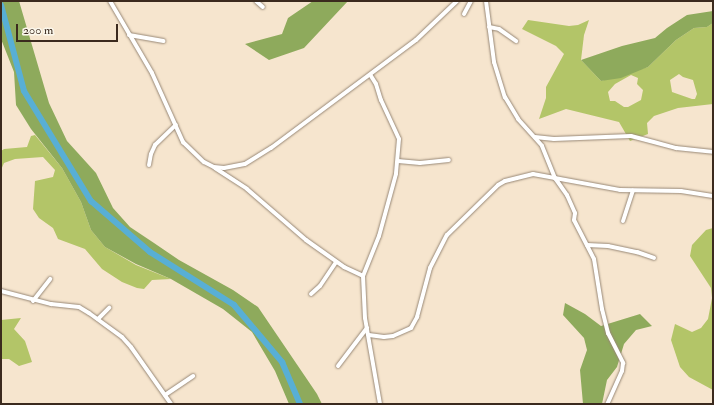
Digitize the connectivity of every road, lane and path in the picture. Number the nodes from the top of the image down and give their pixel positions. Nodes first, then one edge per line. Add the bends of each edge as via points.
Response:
1 (110, 1) edge
2 (256, 1) edge
3 (457, 1) edge
4 (471, 1) edge
5 (486, 1) edge
6 (263, 7) dead end
7 (464, 14) dead end
8 (490, 27) junction
9 (129, 35) junction
10 (163, 41) dead end
11 (516, 42) dead end
12 (370, 76) junction
13 (176, 125) junction
14 (535, 137) junction
15 (713, 152) edge
16 (450, 160) dead end
17 (398, 161) junction
18 (149, 165) dead end
19 (214, 167) junction
20 (555, 178) junction
21 (633, 191) junction
22 (713, 196) edge
23 (623, 221) dead end
24 (587, 245) junction
25 (654, 258) dead end
26 (336, 262) junction
27 (363, 276) junction
28 (50, 279) dead end
29 (1, 291) edge
30 (311, 294) dead end
31 (33, 301) junction
32 (109, 308) dead end
33 (98, 319) junction
34 (367, 328) junction
35 (368, 335) junction
36 (338, 366) dead end
37 (193, 376) dead end
38 (166, 395) junction
39 (171, 404) edge
40 (380, 404) edge
41 (607, 404) edge

1 - 9 street
2 - 6 street
3 - 12 street via 416,40
4 - 7 street
5 - 8 street
8 - 11 street via 499,29
8 - 14 street via 494,62 505,98 518,119
9 - 10 street
9 - 13 street via 152,73
12 - 17 street via 398,135
12 - 19 street via 254,160 233,168
13 - 18 street via 155,145
13 - 19 street via 189,148 204,162
14 - 15 street via 554,139 631,136 676,148
14 - 20 street via 546,153
16 - 17 street via 420,163
17 - 27 street via 379,236
19 - 26 street via 247,189 282,221
20 - 21 street via 600,188
20 - 24 street via 567,195 575,213 574,220
20 - 35 street via 529,174 498,185 447,235 430,268 417,317 411,328 384,338
21 - 22 street via 681,191
21 - 23 street
24 - 25 street via 608,246
24 - 41 street via 597,272 608,333 623,363
26 - 27 street
26 - 30 street via 320,286
27 - 34 street
28 - 31 street
29 - 31 street
31 - 33 street via 79,307
32 - 33 street
33 - 38 street via 131,347
34 - 35 street
34 - 36 street
35 - 40 street
37 - 38 street
38 - 39 street

